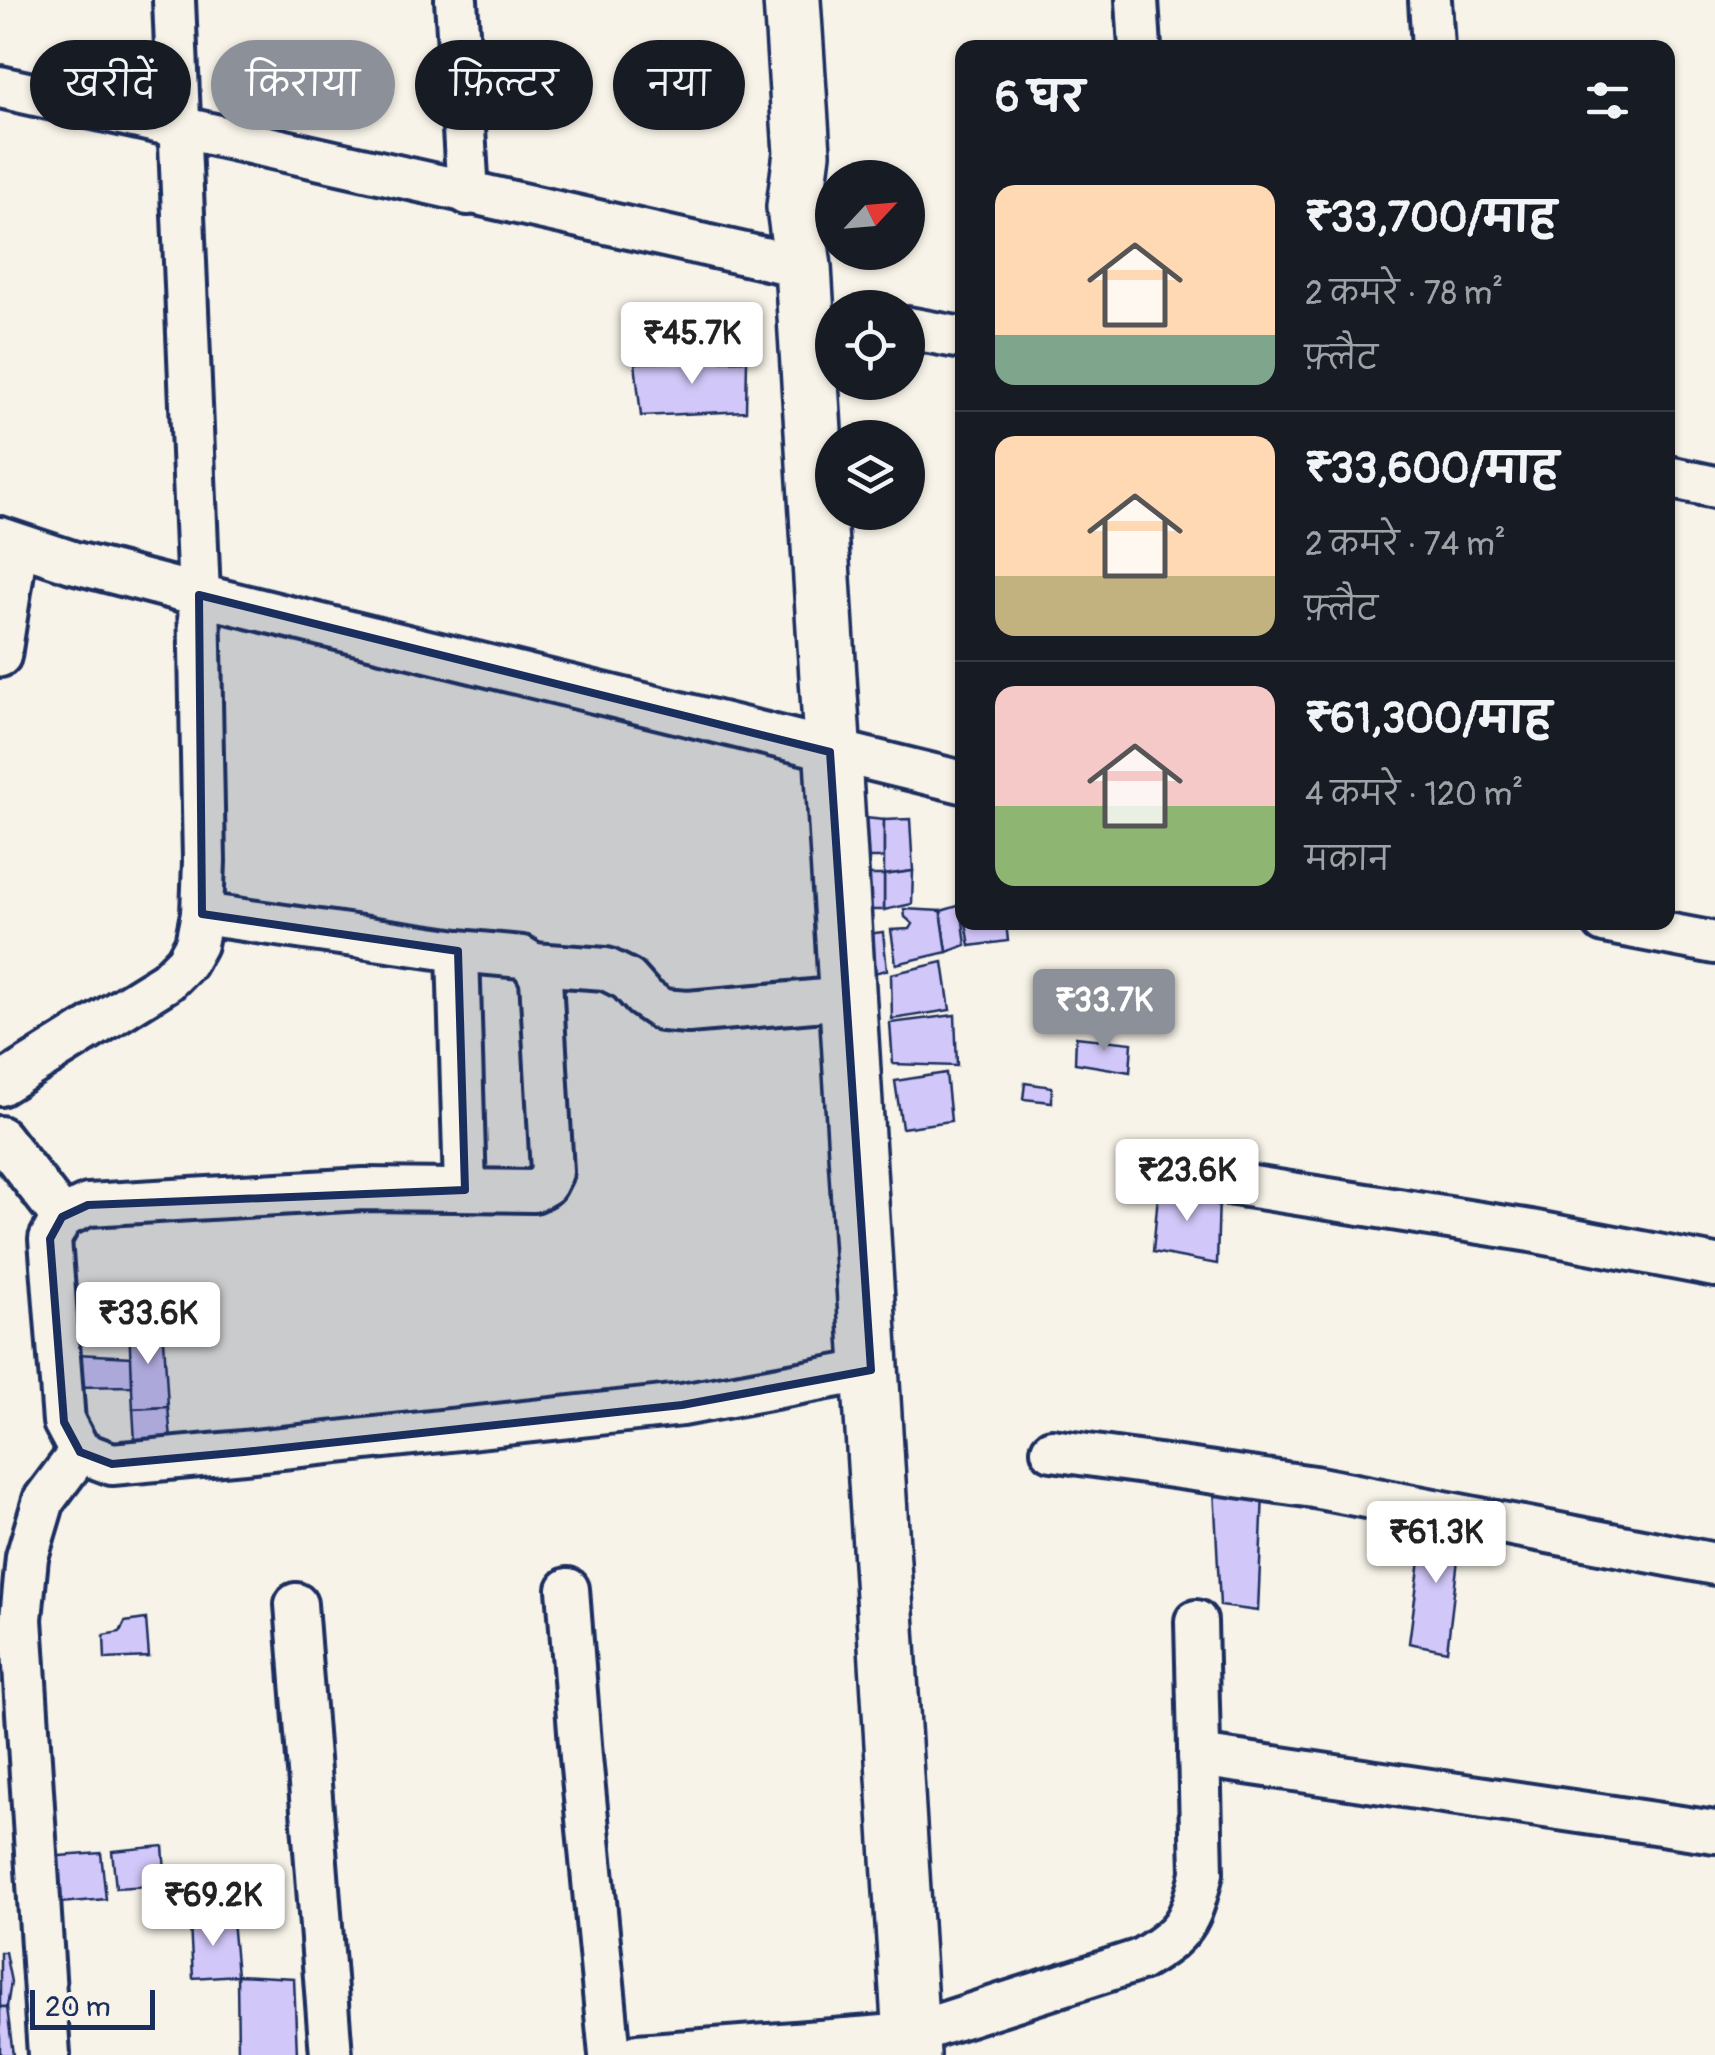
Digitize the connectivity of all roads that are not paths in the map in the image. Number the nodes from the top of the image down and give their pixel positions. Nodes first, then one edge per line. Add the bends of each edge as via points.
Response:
1 (174, 0) edge
2 (456, 0) edge
3 (761, 0) edge
4 (792, 0) edge
5 (1137, 0) edge
6 (1430, 0) edge
7 (177, 40) edge
8 (1140, 40) edge
9 (1432, 40) edge
10 (0, 87) edge
11 (30, 93) edge
12 (191, 128) edge
13 (182, 130) edge
14 (468, 194) junction
15 (795, 207) junction
16 (814, 297) edge
17 (925, 331) edge
18 (955, 337) edge
19 (1675, 478) edge
20 (1715, 487) edge
21 (8, 541) edge
22 (199, 595) junction
23 (0, 656) edge
24 (830, 752) junction
25 (955, 780) edge
26 (202, 914) junction
27 (1646, 930) edge
28 (1715, 943) edge
29 (458, 952) junction
30 (533, 964) junction
31 (847, 998) junction
32 (0, 1085) edge
33 (0, 1137) edge
34 (1158, 1172) dead end
35 (465, 1190) junction
36 (62, 1217) junction
37 (1715, 1266) edge
38 (871, 1370) junction
39 (1052, 1450) dead end
40 (80, 1452) junction
41 (1715, 1564) edge
42 (568, 1589) dead end
43 (296, 1604) dead end
44 (1196, 1621) dead end
45 (1198, 1756) junction
46 (1715, 1832) edge
47 (911, 2044) edge
48 (49, 2055) edge
49 (331, 2055) edge
50 (610, 2055) edge
51 (638, 2055) edge

1 - 7 street
2 - 14 street
3 - 15 street via 772,168
4 - 15 street via 802,153
5 - 8 street
6 - 9 street
10 - 11 street
12 - 14 street
13 - 22 street
14 - 16 street via 591,217
15 - 16 street
16 - 24 street
17 - 18 street
19 - 20 street
21 - 22 street
21 - 23 street
22 - 24 street
22 - 26 street
24 - 25 street
24 - 31 street
26 - 29 street
26 - 32 street via 196,944 166,981
27 - 28 street
29 - 30 street via 522,957
29 - 35 street
30 - 31 street via 606,970 662,1010
30 - 35 street via 541,979 552,1172 534,1190
31 - 38 street
33 - 36 street
34 - 37 street
35 - 36 street via 88,1204
36 - 40 street via 50,1239 62,1404
38 - 40 street via 682,1405 244,1452 112,1464
38 - 47 street
39 - 41 street via 1314,1487
40 - 48 street via 44,1500 27,1557 21,1619
42 - 50 street
43 - 49 street
44 - 45 street
45 - 46 street
45 - 47 street via 1202,1872 1193,1911 1174,1940 1140,1960
47 - 51 street

